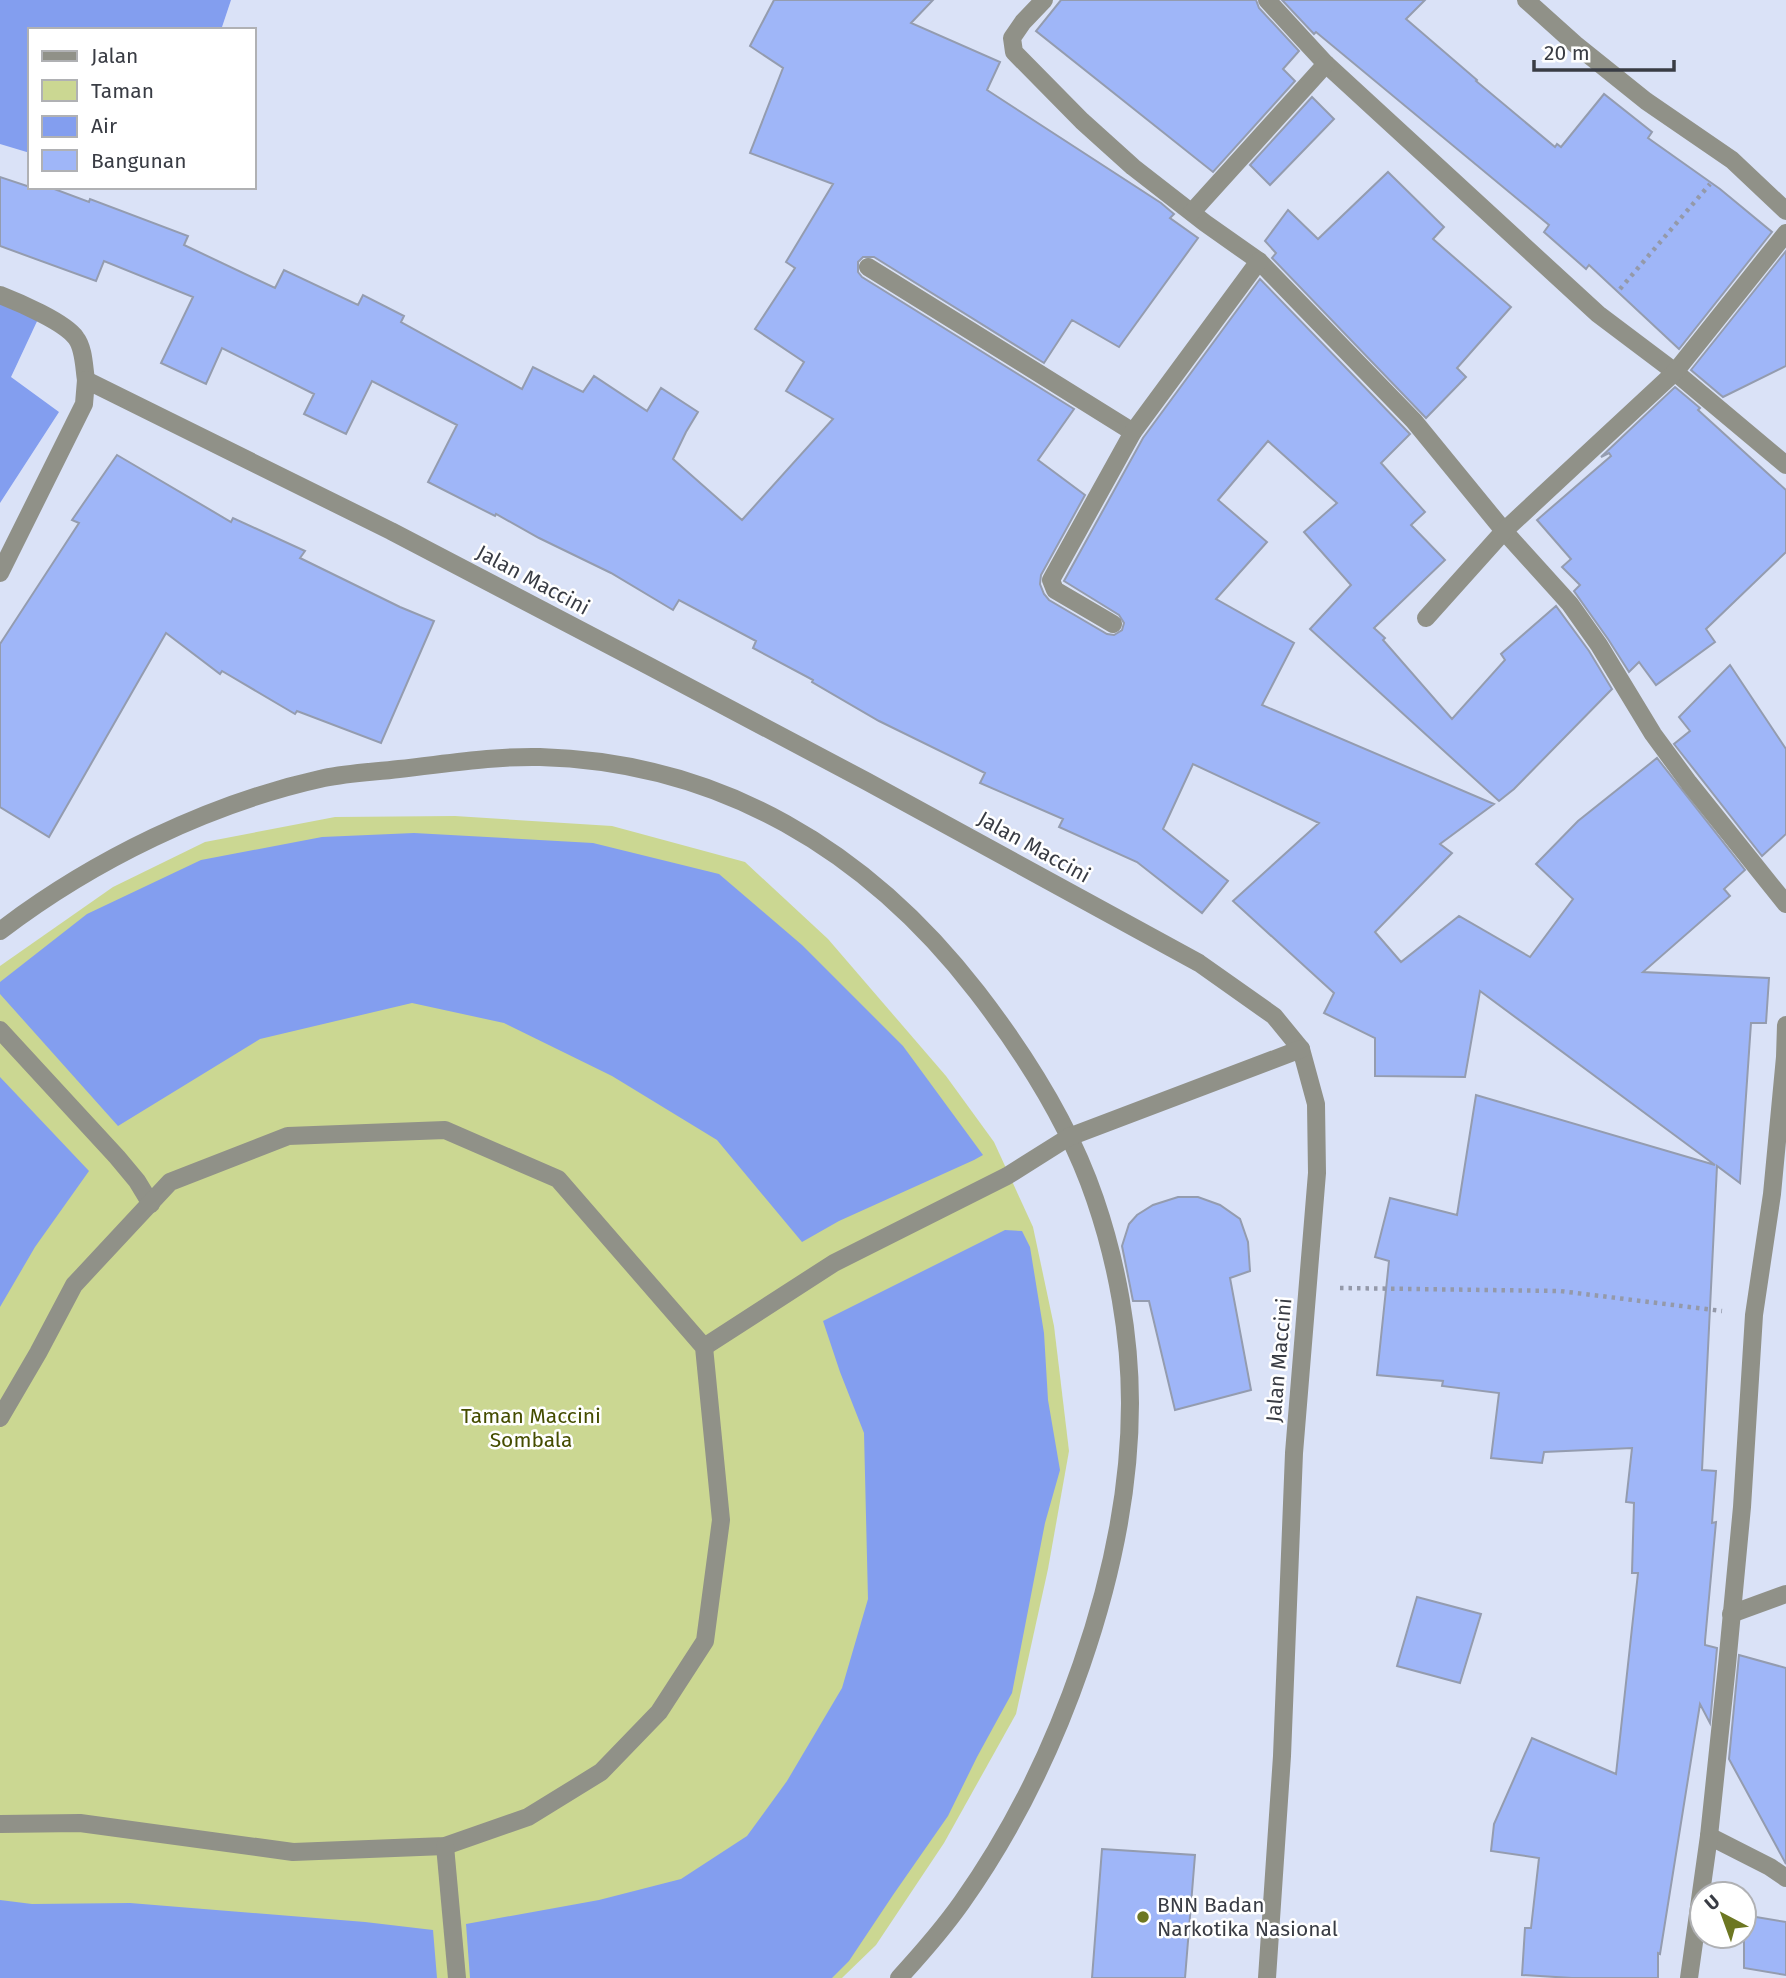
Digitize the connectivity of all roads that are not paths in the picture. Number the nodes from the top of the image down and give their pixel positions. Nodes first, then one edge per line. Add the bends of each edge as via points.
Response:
1 (1044, 0) edge
2 (1267, 0) edge
3 (1526, 0) edge
4 (1326, 64) junction
5 (1786, 211) edge
6 (1192, 212) junction
7 (1786, 233) edge
8 (1259, 261) junction
9 (868, 267) dead end
10 (0, 295) edge
11 (1675, 372) junction
12 (86, 380) junction
13 (1133, 432) junction
14 (1786, 465) edge
15 (1504, 531) junction
16 (0, 573) edge
17 (1426, 618) dead end
18 (1113, 624) dead end
19 (1786, 904) edge
20 (0, 930) edge
21 (1786, 1025) edge
22 (0, 1030) edge
23 (1301, 1049) junction
24 (1069, 1137) junction
25 (151, 1203) junction
26 (704, 1347) junction
27 (0, 1418) edge
28 (1786, 1594) edge
29 (1731, 1614) junction
30 (0, 1824) edge
31 (1709, 1836) junction
32 (445, 1846) junction
33 (1786, 1878) edge
34 (457, 1978) edge
35 (899, 1978) edge
36 (1267, 1978) edge
37 (1689, 1978) edge

1 - 6 street via 1012,38 1014,52 1133,167
2 - 4 street
3 - 5 street via 1646,101 1732,160
4 - 6 street
4 - 11 street via 1598,314
6 - 8 street
7 - 11 street
8 - 13 street
8 - 15 street via 1414,421
9 - 13 street
10 - 12 street via 77,338
11 - 14 street
11 - 15 street
12 - 16 street via 84,404
12 - 23 street, Jalan Maccini via 588,634 1199,963 1274,1016
13 - 18 street via 1051,580 1055,590
15 - 17 street
15 - 19 street via 1570,604 1653,734
20 - 24 street via 70,882 164,833 303,783 353,773 503,758 625,766 724,794 776,817 867,877 940,947 969,982 1015,1045
21 - 29 street via 1772,1194 1754,1315
22 - 25 street via 117,1157
23 - 24 street
23 - 36 street, Jalan Maccini via 1316,1104 1317,1173 1294,1453 1282,1756
24 - 26 street via 1007,1176 834,1263
24 - 35 street via 1096,1202 1113,1264 1125,1337 1128,1453 1110,1564 1057,1728 1027,1793 961,1904
25 - 26 street via 170,1182 288,1136 445,1130 558,1179
25 - 27 street via 74,1284
26 - 32 street via 721,1520 705,1641 659,1712 601,1772 528,1817
28 - 29 street
29 - 31 street
30 - 32 street via 80,1823 293,1852
31 - 33 street
31 - 37 street
32 - 34 street

